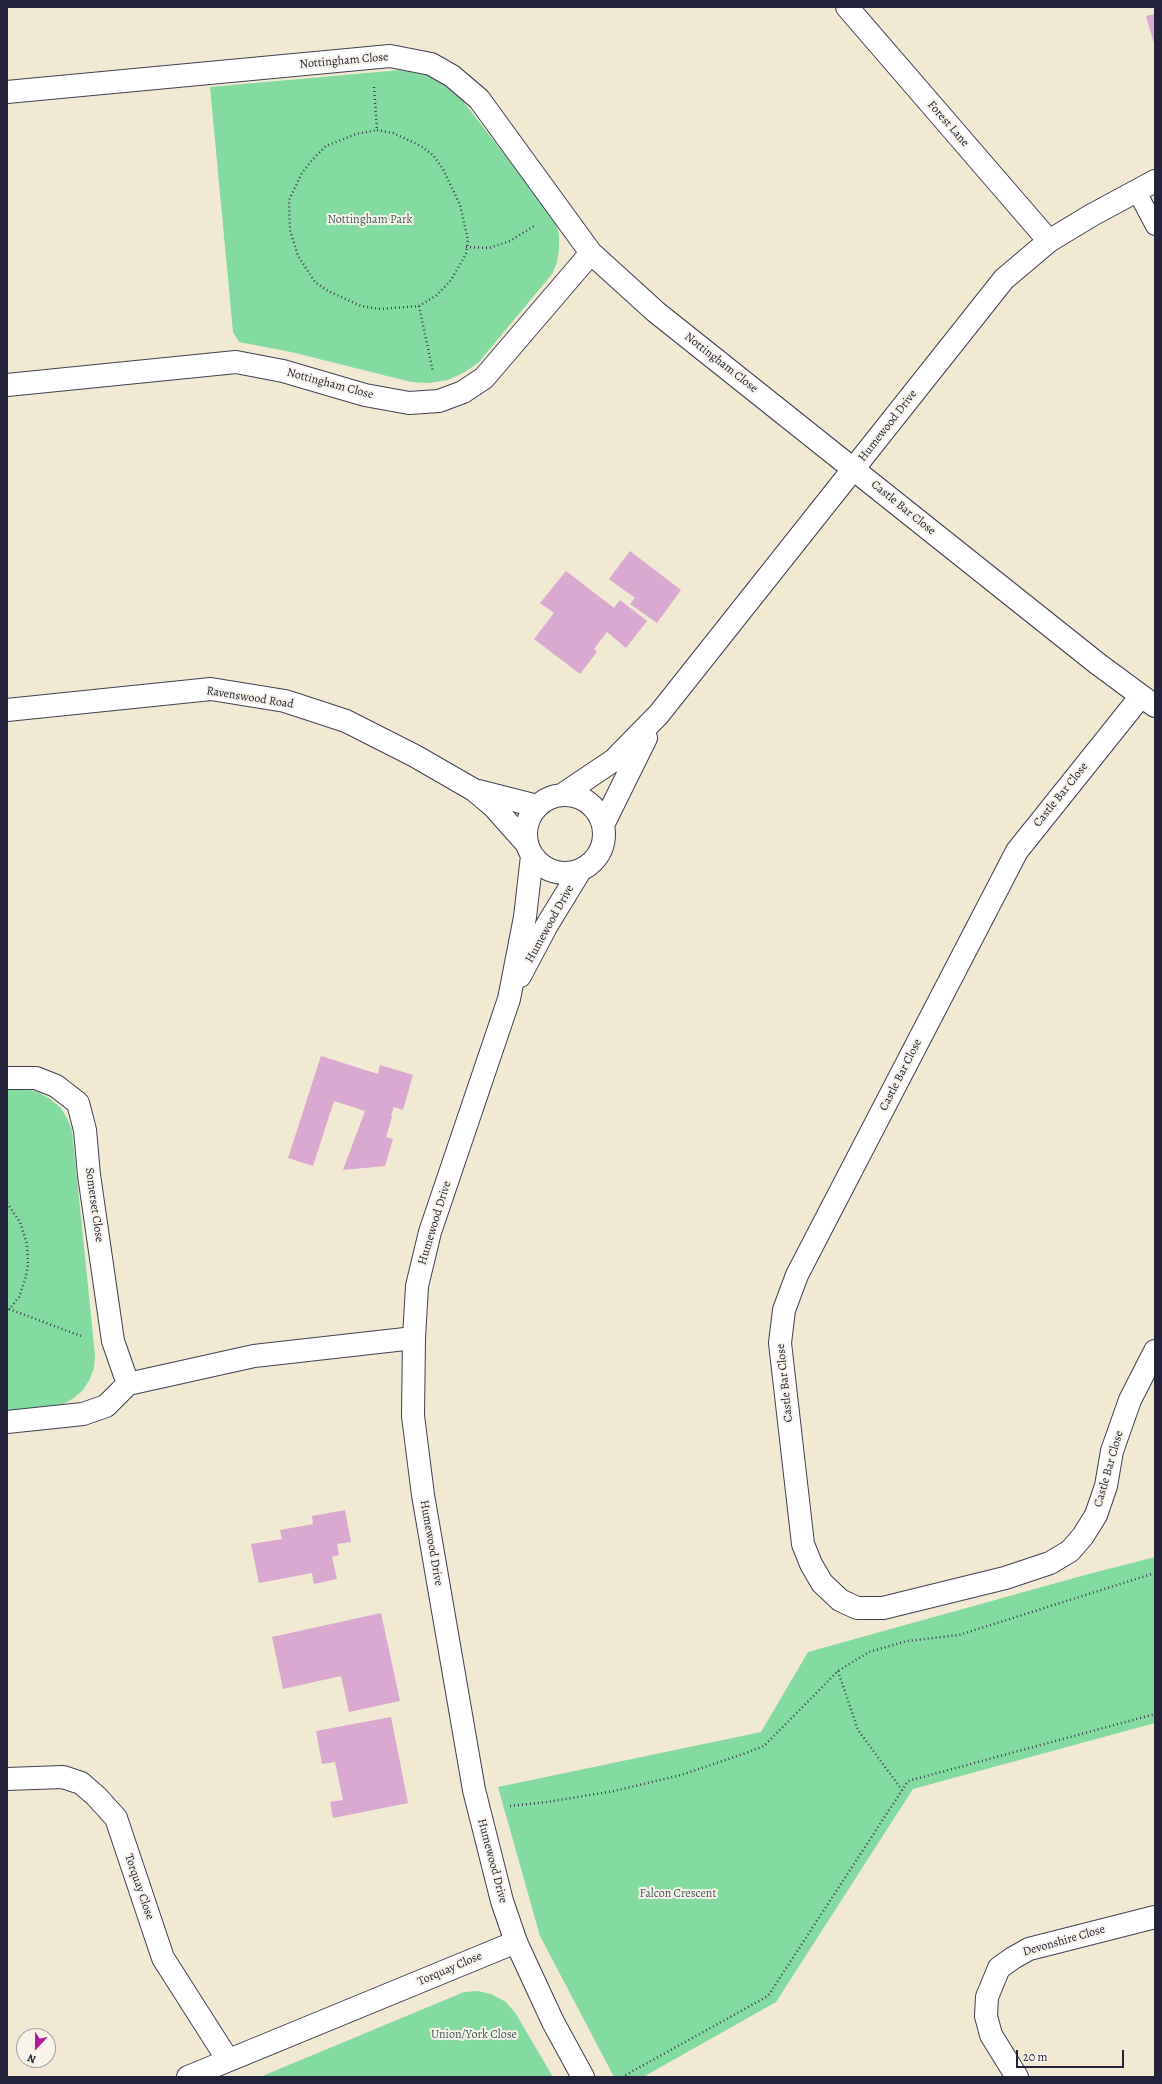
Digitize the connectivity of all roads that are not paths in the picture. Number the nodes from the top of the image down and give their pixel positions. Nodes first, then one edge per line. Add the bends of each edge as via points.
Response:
1 (847, 7) edge
2 (7, 92) edge
3 (1146, 185) edge
4 (1155, 226) edge
5 (1049, 241) junction
6 (591, 253) junction
7 (7, 385) edge
8 (854, 469) junction
9 (1148, 701) edge
10 (7, 710) edge
11 (659, 714) junction
12 (474, 790) junction
13 (562, 795) junction
14 (537, 806) junction
15 (603, 825) junction
16 (529, 850) junction
17 (580, 871) junction
18 (509, 999) junction
19 (7, 1078) edge
20 (414, 1338) junction
21 (1155, 1351) edge
22 (128, 1384) junction
23 (7, 1422) edge
24 (7, 1779) edge
25 (1155, 1917) edge
26 (516, 1942) junction
27 (228, 2060) junction
28 (188, 2077) edge
29 (583, 2077) edge
30 (1017, 2077) edge

1 - 5 street, Forest Lane
2 - 6 street, Nottingham Close via 390,56 431,64 452,76 479,99
3 - 4 lane
3 - 5 street, Humewood Drive
5 - 8 street, Humewood Drive via 1004,279
6 - 7 street, Nottingham Close via 484,378 463,392 439,401 409,403 380,398 282,371 236,362
6 - 8 street, Nottingham Close via 656,312
8 - 9 street, Castle Bar Close
8 - 11 street, Humewood Drive
9 - 21 street, Castle Bar Close via 1017,850 797,1275 784,1310 780,1343 803,1544 822,1583 840,1600 857,1608 883,1608 1005,1578 1050,1563 1070,1551 1096,1515 1106,1486 1112,1451 1130,1400
10 - 12 street, Ravenswood Road via 211,689 285,701 346,721 416,756
11 - 13 street, Humewood Drive via 614,760
11 - 15 street, Humewood Drive via 629,769
12 - 14 street, Ravenswood Road
12 - 16 street, Ravenswood Road via 493,806
13 - 14 street via 549,798
13 - 15 street via 576,797 588,803 598,812
14 - 16 street via 529,817 526,830
15 - 17 street via 604,839 600,852 592,863
16 - 17 street via 541,866 553,872 567,874
16 - 18 street, Humewood Drive via 525,917
17 - 18 street, Humewood Drive via 547,925
18 - 20 street, Humewood Drive via 430,1232 417,1286
19 - 22 street, Somerset Close via 36,1078 56,1086 78,1103 85,1130 113,1340
20 - 22 street via 254,1356
20 - 26 street, Humewood Drive via 413,1416 416,1455 478,1809 502,1901
22 - 23 street via 106,1406 83,1414
24 - 27 street, Torquay Close via 63,1777 81,1783 116,1818 163,1958
25 - 30 street, Devonshire Close via 1029,1949 999,1968 987,1997 986,2016 991,2034
26 - 27 street, Torquay Close
26 - 29 street, Humewood Drive via 553,2022
27 - 28 street, Torquay Close

